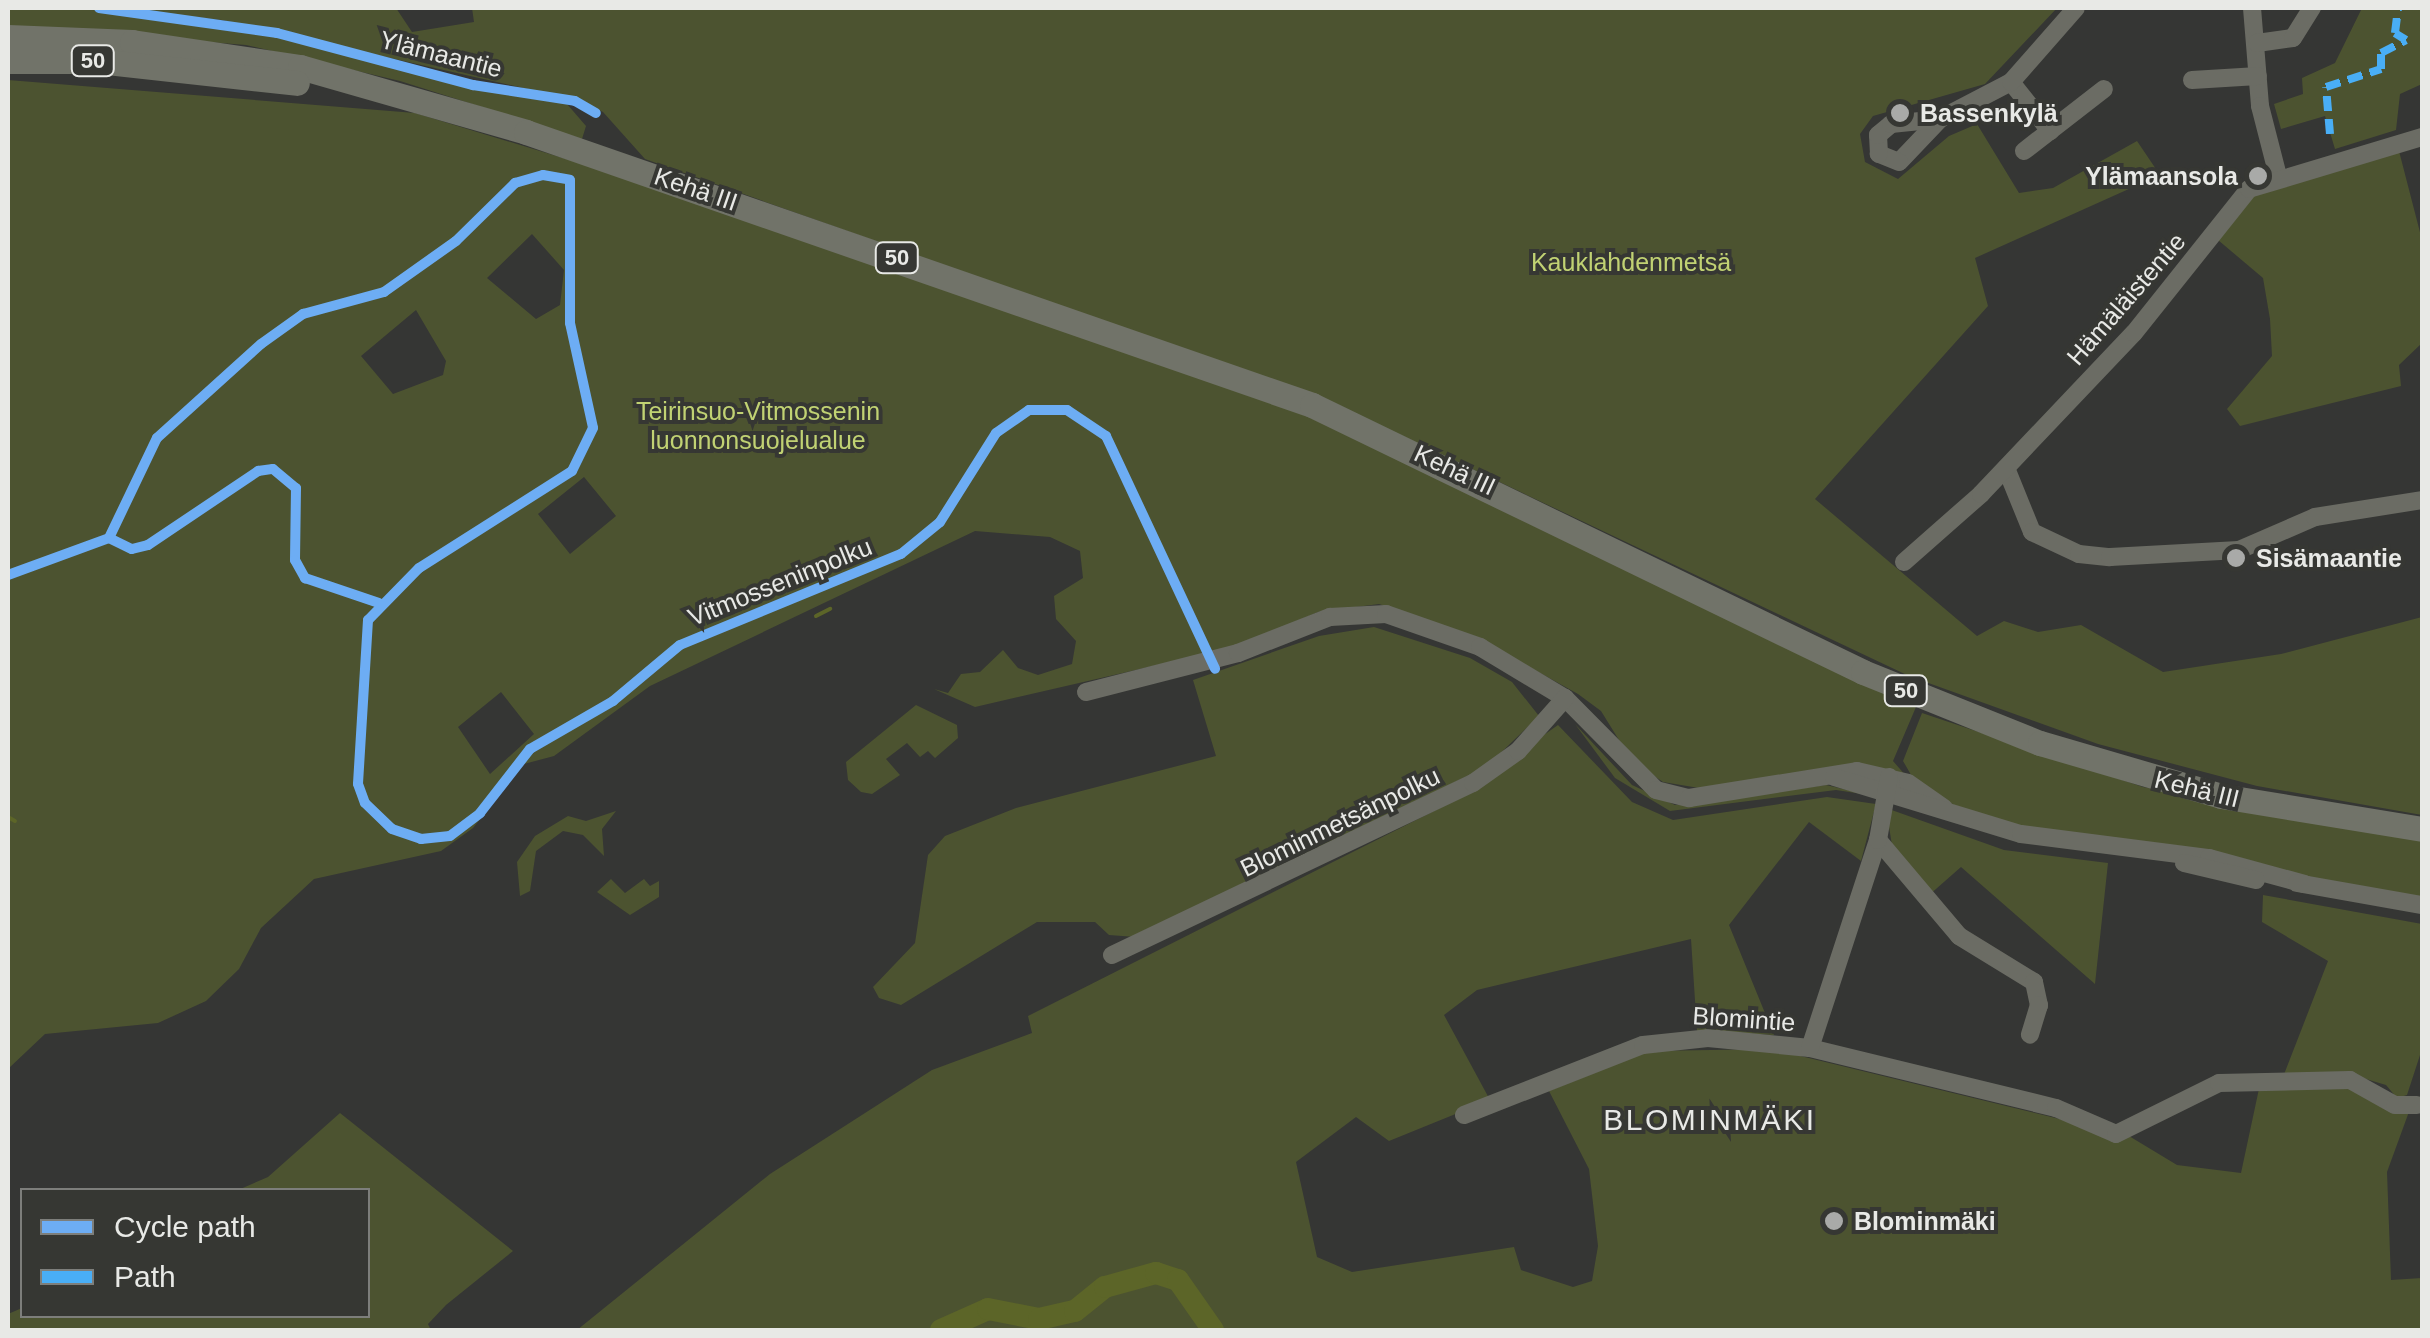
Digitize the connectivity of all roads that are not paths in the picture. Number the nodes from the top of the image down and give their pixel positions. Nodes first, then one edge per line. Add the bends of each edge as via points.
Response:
1 (2076, 8) edge
2 (2252, 8) edge
3 (2312, 8) edge
4 (8, 37) edge
5 (2257, 42) junction
6 (8, 61) edge
7 (2258, 76) junction
8 (2192, 80) dead end
9 (2011, 82) junction
10 (2104, 89) dead end
11 (479, 118) junction
12 (1940, 120) dead end
13 (2050, 130) junction
14 (2422, 138) edge
15 (2024, 151) dead end
16 (2278, 176) junction
17 (2006, 468) junction
18 (2422, 500) edge
19 (1904, 562) dead end
20 (1086, 692) dead end
21 (1565, 698) junction
22 (1887, 784) junction
23 (2422, 829) edge
24 (1878, 840) junction
25 (2422, 905) edge
26 (1112, 955) dead end
27 (2030, 1036) dead end
28 (1810, 1048) junction
29 (2417, 1105) dead end
30 (1464, 1115) dead end

1 - 9 street
2 - 5 street
3 - 5 street via 2293,38
4 - 11 highway, Kehä III / 50 via 132,42 300,67
5 - 7 street
6 - 11 highway, Kehä III / 50 via 195,70
7 - 8 street
7 - 16 street
9 - 12 street
9 - 13 street
10 - 13 street
11 - 23 highway, Kehä III / 50 via 1312,405 1863,672 2040,744 2221,796
13 - 15 street
14 - 16 street, Hämäläistentie
16 - 17 street, Hämäläistentie via 2250,189 2134,333
17 - 18 street via 2032,532 2079,554 2127,558 2240,550 2315,517
17 - 19 street, Hämäläistentie
20 - 21 street via 1238,652 1330,617 1367,613 1464,641
21 - 22 street via 1637,778 1672,796 1834,777
21 - 26 street, Blominmetsänpolku via 1518,751 1473,783
22 - 24 street, Blomintie
22 - 25 street via 2020,834
24 - 27 street via 1958,936 2034,982 2039,1005
24 - 28 street, Blomintie
28 - 29 street via 2056,1108 2116,1134 2219,1083 2350,1080 2395,1105
28 - 30 street, Blomintie via 1708,1038 1643,1045

